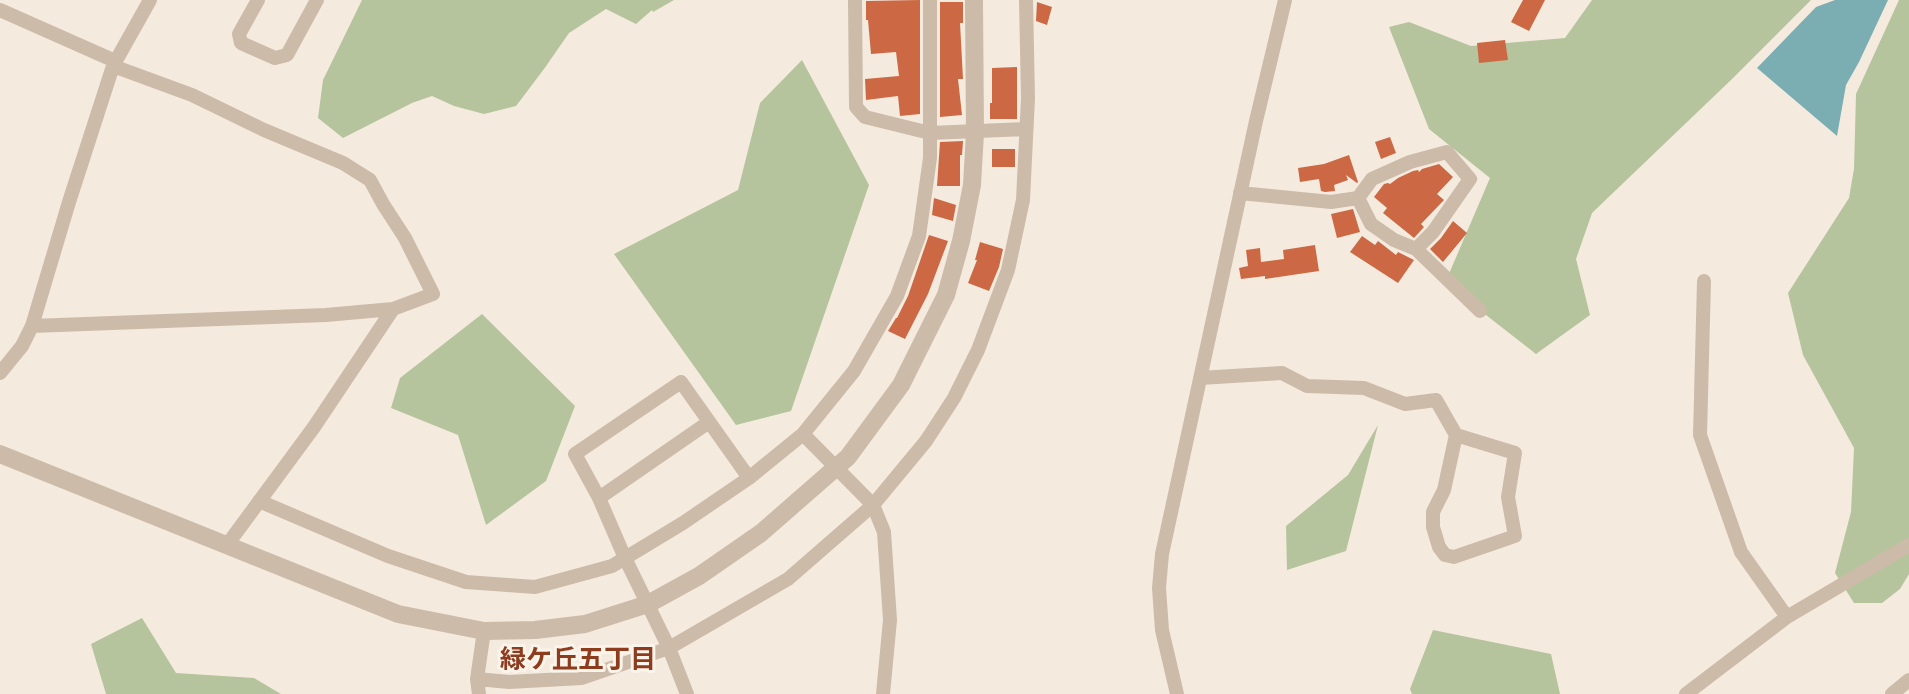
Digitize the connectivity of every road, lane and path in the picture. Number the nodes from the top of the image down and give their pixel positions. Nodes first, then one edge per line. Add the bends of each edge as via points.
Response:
1 (150, 0) edge
2 (258, 0) edge
3 (317, 0) edge
4 (855, 0) edge
5 (930, 0) edge
6 (974, 0) edge
7 (1026, 0) edge
8 (1286, 0) edge
9 (0, 10) edge
10 (114, 64) junction
11 (1026, 130) junction
12 (975, 132) junction
13 (930, 133) junction
14 (1240, 193) junction
15 (1358, 198) junction
16 (1416, 249) junction
17 (1704, 281) dead end
18 (393, 309) junction
19 (1480, 311) dead end
20 (32, 326) junction
21 (0, 373) edge
22 (1200, 379) junction
23 (709, 422) junction
24 (803, 435) junction
25 (1456, 435) junction
26 (0, 454) edge
27 (836, 468) junction
28 (749, 478) junction
29 (599, 498) junction
30 (259, 501) junction
31 (873, 505) junction
32 (227, 545) junction
33 (1909, 545) edge
34 (625, 558) junction
35 (648, 604) junction
36 (1787, 617) junction
37 (484, 631) junction
38 (669, 648) junction
39 (1909, 680) edge
40 (478, 687) edge
41 (687, 694) edge
42 (883, 694) edge
43 (1177, 694) edge
44 (1686, 694) edge
45 (1892, 694) edge

1 - 10 street
2 - 3 street via 239,34 241,43 275,58 287,55
4 - 13 street via 856,107 865,117
5 - 13 street
6 - 12 street
7 - 11 street
8 - 14 street
9 - 10 street
10 - 18 street via 343,163 370,180 433,294
10 - 20 street
11 - 12 street
11 - 31 street via 1023,200 1008,270 978,350 926,442
12 - 13 street
12 - 27 street via 972,185 946,295 901,386
13 - 24 street via 919,236 897,296 854,371
14 - 15 street via 1331,202
14 - 22 street
15 - 16 street via 1371,224
15 - 16 street via 1372,179 1447,152 1470,179
16 - 19 street
17 - 36 street via 1700,435 1741,552
18 - 20 street
18 - 30 street
20 - 21 street
22 - 25 street via 1282,373 1307,386 1364,388 1405,404 1436,400
22 - 43 street via 1158,588
23 - 28 street
23 - 29 street
23 - 29 street via 681,382 575,454
24 - 27 street
24 - 28 street
25 - 25 street via 1515,453 1508,497 1515,536 1454,557 1439,547 1433,512 1444,491
26 - 32 street
27 - 31 street
27 - 35 street via 761,533
28 - 34 street
29 - 34 street
30 - 32 street
30 - 34 street via 388,556 466,582 535,587 612,566
31 - 38 street via 788,579
31 - 42 street via 884,531 890,620
32 - 37 street via 398,614
33 - 36 street
34 - 35 street
35 - 37 street via 585,624 535,631
35 - 38 street
36 - 44 street
37 - 40 street
38 - 40 street via 582,678
38 - 41 street
39 - 45 street

